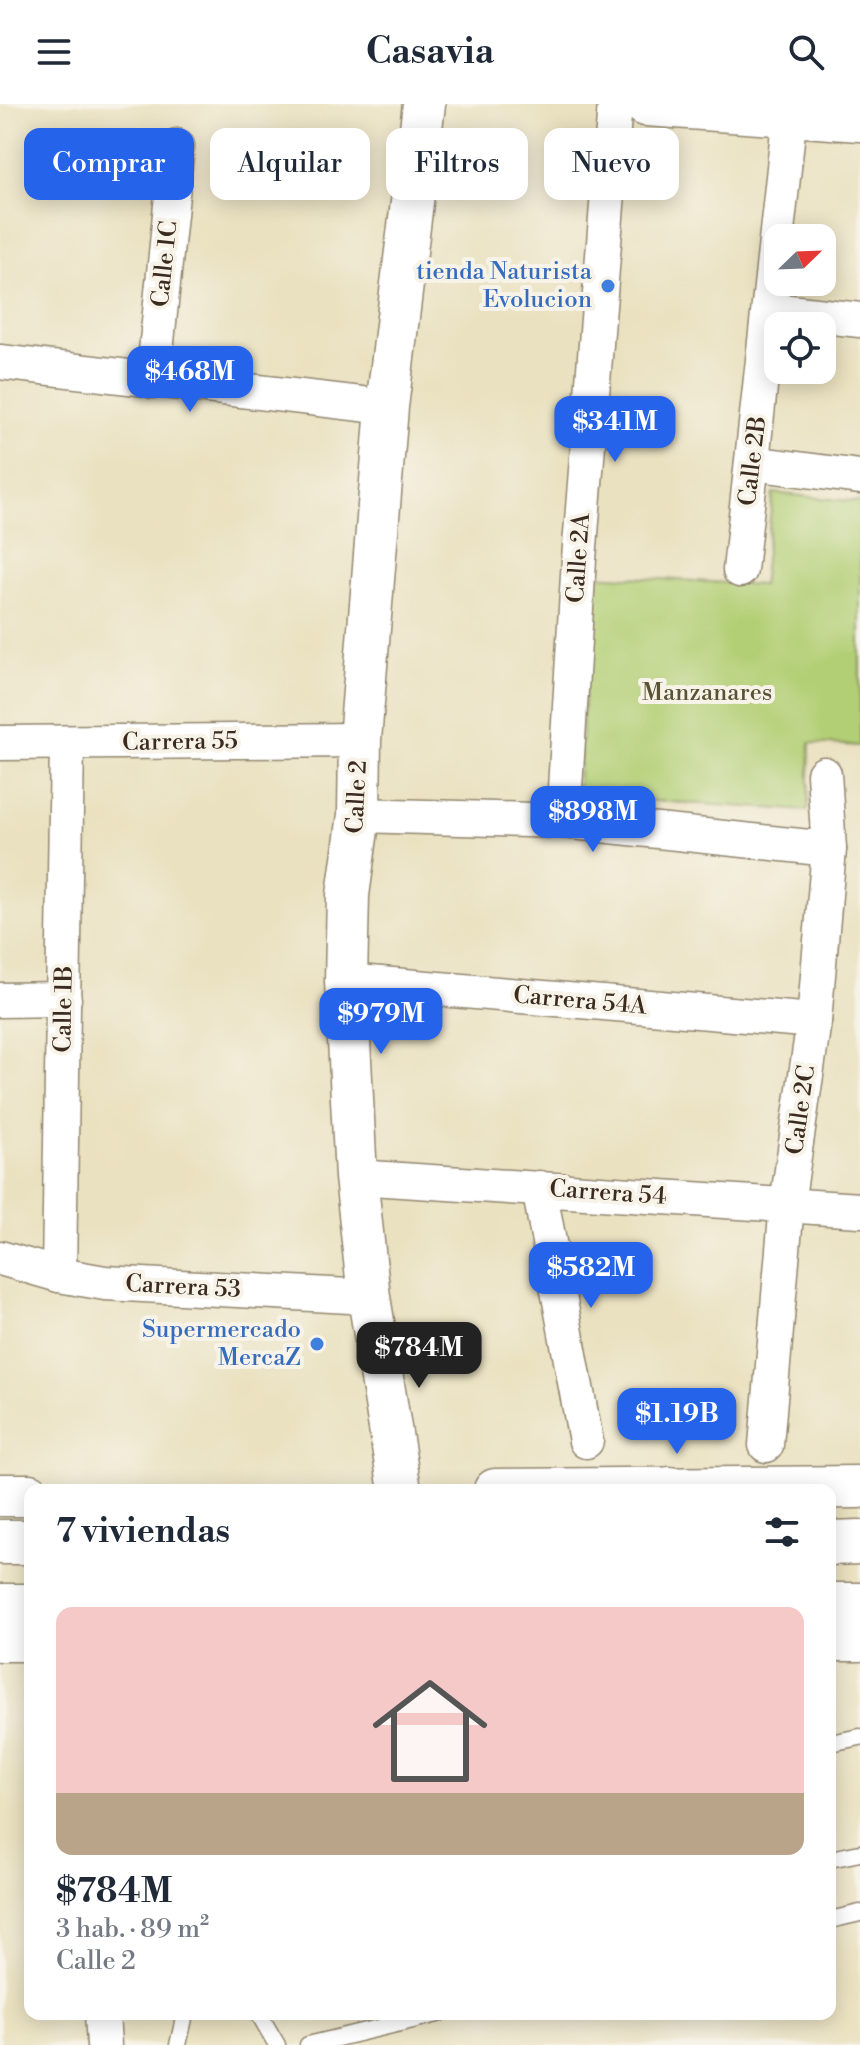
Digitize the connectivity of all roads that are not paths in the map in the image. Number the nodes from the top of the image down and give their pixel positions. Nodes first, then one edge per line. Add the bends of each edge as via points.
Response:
1 (424, 104) edge
2 (615, 104) edge
3 (646, 104) edge
4 (790, 113) junction
5 (860, 119) edge
6 (171, 200) edge
7 (771, 310) junction
8 (860, 320) edge
9 (0, 362) edge
10 (153, 381) junction
11 (387, 407) junction
12 (752, 463) junction
13 (860, 477) edge
14 (740, 570) dead end
15 (360, 740) junction
16 (0, 743) edge
17 (67, 743) junction
18 (824, 774) dead end
19 (359, 815) junction
20 (563, 821) junction
21 (829, 849) junction
22 (346, 981) junction
23 (64, 999) junction
24 (0, 1000) edge
25 (814, 1021) junction
26 (356, 1177) junction
27 (539, 1188) junction
28 (787, 1204) junction
29 (860, 1210) edge
30 (0, 1258) edge
31 (59, 1275) junction
32 (369, 1297) junction
33 (586, 1441) dead end
34 (766, 1445) dead end
35 (399, 1484) edge
36 (836, 1487) edge
37 (860, 1487) edge
38 (0, 1495) edge
39 (24, 1495) edge
40 (0, 1542) edge
41 (24, 1542) edge
42 (860, 1542) edge
43 (836, 1543) edge
44 (836, 1605) edge
45 (860, 1605) edge
46 (0, 1606) edge
47 (24, 1606) edge
48 (0, 1640) edge
49 (24, 1640) edge
50 (836, 1640) edge
51 (860, 1640) edge
52 (860, 1737) edge
53 (836, 1742) edge
54 (860, 1853) edge
55 (836, 1858) edge
56 (860, 1913) edge
57 (836, 1919) edge
58 (102, 2020) edge
59 (184, 2020) edge
60 (262, 2020) edge
61 (413, 2020) edge
62 (104, 2045) edge
63 (178, 2045) edge
64 (277, 2045) edge
65 (308, 2045) edge

1 - 11 street, Calle 2
2 - 20 street, Calle 2A
3 - 4 main road
4 - 5 main road
4 - 7 street, Calle 2B
6 - 10 street, Calle 1C
7 - 8 street
7 - 12 street, Calle 2B
9 - 10 street
10 - 11 street
11 - 15 street, Calle 2
12 - 13 street
12 - 14 street, Calle 2B
15 - 17 street, Carrera 55
15 - 19 street, Calle 2
16 - 17 street, Carrera 55
17 - 23 street, Calle 1B
18 - 21 street, Calle 2C
19 - 20 street
19 - 22 street, Calle 2 via 348,895
20 - 21 street
21 - 25 street, Calle 2C
22 - 25 street, Carrera 54A
22 - 26 street, Calle 2
23 - 24 street
23 - 31 street, Calle 1B
25 - 28 street, Calle 2C
26 - 27 street, Carrera 54
26 - 32 street, Calle 2
27 - 28 street, Carrera 54
27 - 33 street
28 - 29 street, Carrera 54
28 - 34 street, Calle 2C
30 - 31 street, Carrera 53
31 - 32 street, Carrera 53 via 105,1283
32 - 35 street, Calle 2
36 - 37 street
38 - 39 street
40 - 41 main road
42 - 43 main road
44 - 45 main road
46 - 47 main road
48 - 49 street
50 - 51 street
52 - 53 lane
54 - 55 lane
56 - 57 lane
58 - 62 street
59 - 63 lane
60 - 64 lane
61 - 65 lane

